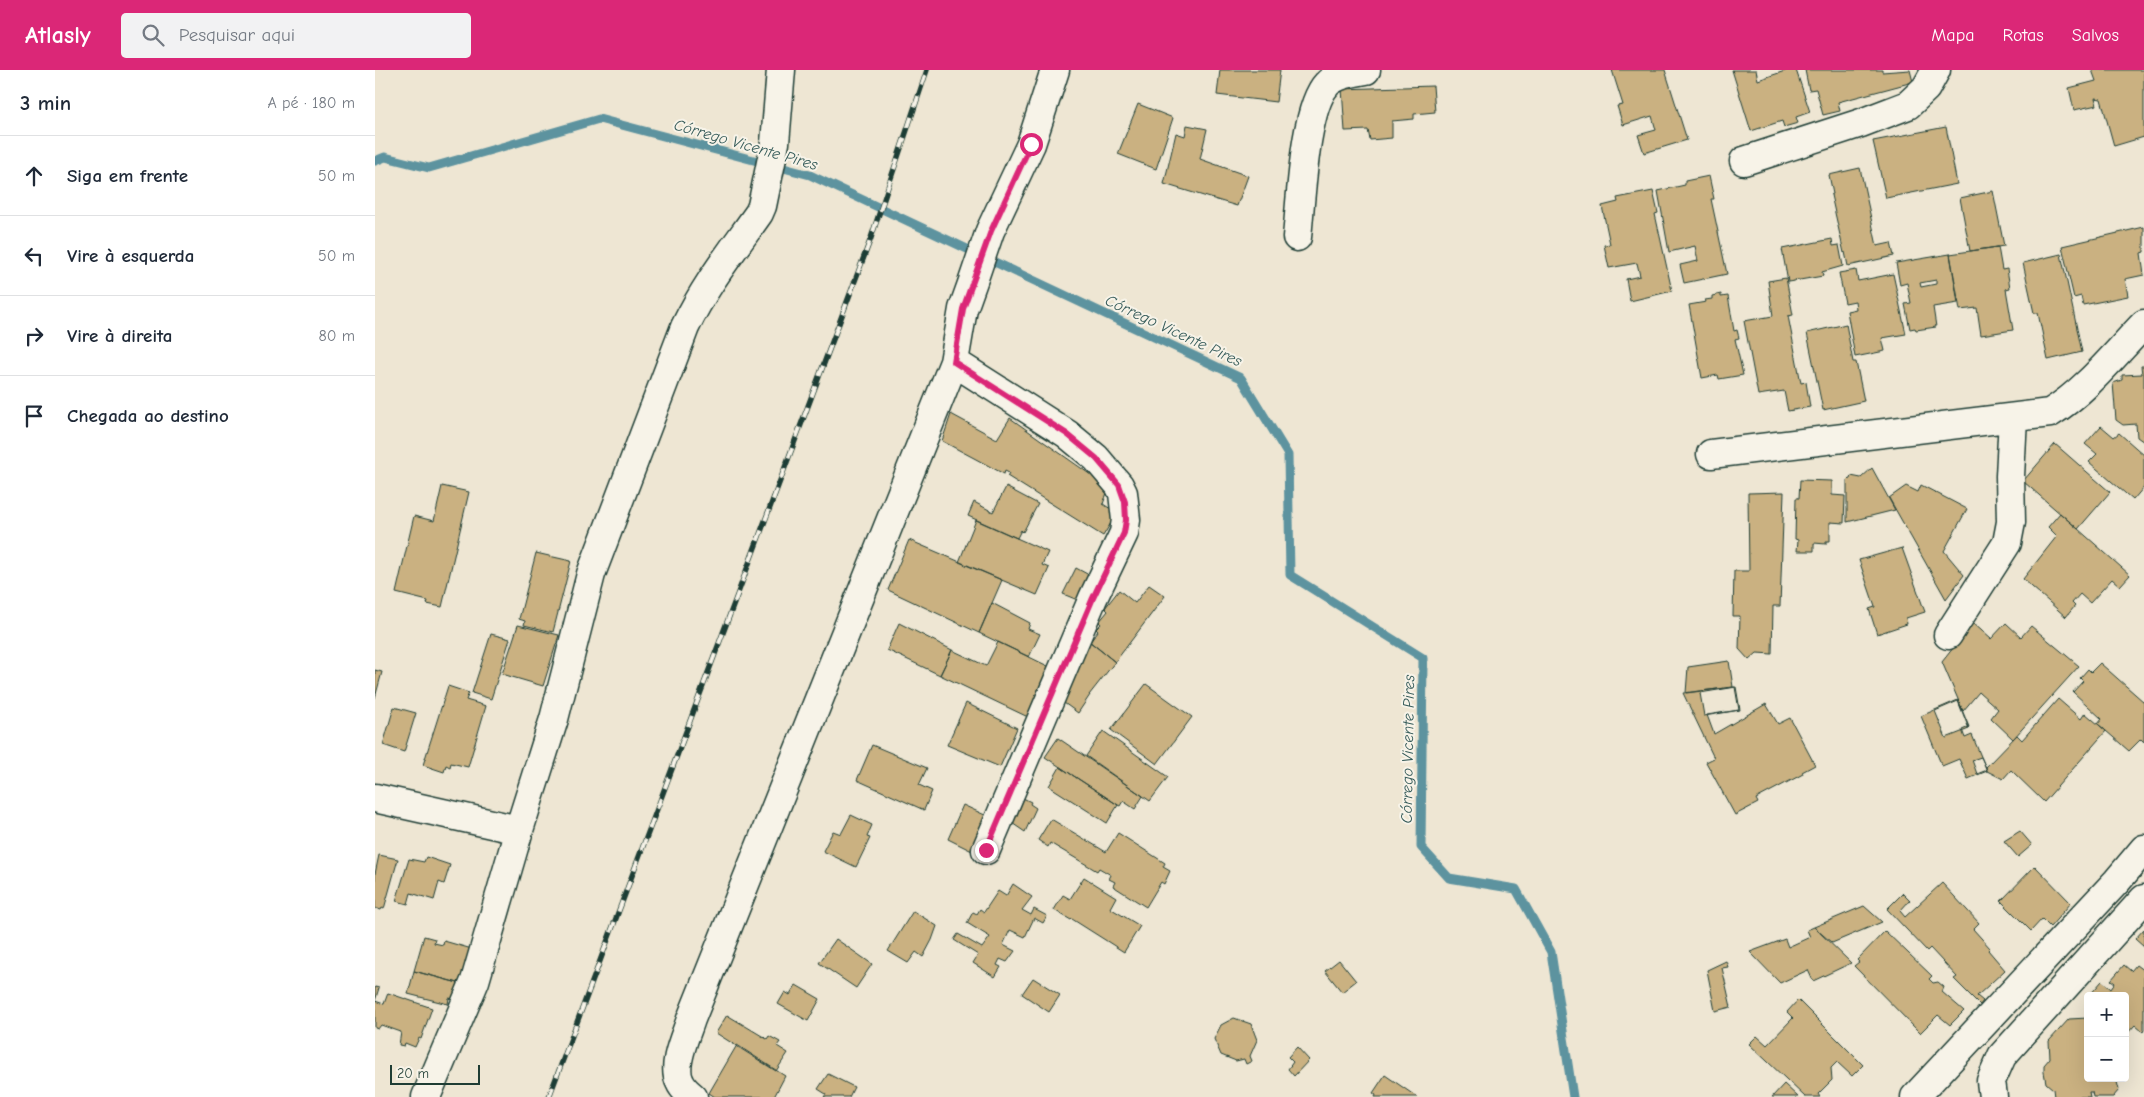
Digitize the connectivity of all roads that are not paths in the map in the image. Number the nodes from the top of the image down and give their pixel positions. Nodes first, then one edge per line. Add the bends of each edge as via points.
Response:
1 (781, 70) edge
2 (1055, 70) edge
3 (1366, 70) edge
4 (1936, 70) edge
5 (1745, 161) dead end
6 (1297, 237) dead end
7 (2144, 324) edge
8 (954, 362) junction
9 (2013, 418) junction
10 (1711, 454) dead end
11 (1948, 635) dead end
12 (375, 798) edge
13 (519, 830) junction
14 (2144, 849) edge
15 (986, 850) dead end
16 (2144, 899) edge
17 (682, 1092) edge
18 (426, 1097) edge
19 (1915, 1097) edge
20 (1993, 1097) edge

1 - 13 street via 775,143 759,213 715,272 685,326 591,574 554,719
2 - 8 street via 1031,144 991,231 973,280 963,309
3 - 6 street via 1348,72 1328,82 1317,97 1310,122
4 - 5 street via 1926,88 1908,105
7 - 9 street via 2065,404 2050,413
8 - 15 street via 1067,434 1096,458 1119,485 1125,502 1124,533
8 - 17 street via 691,1018 677,1070
9 - 10 street
9 - 11 street via 2011,522 2007,543
12 - 13 street
13 - 18 street via 475,981
14 - 19 street
16 - 20 street via 2002,1056 1991,1082

